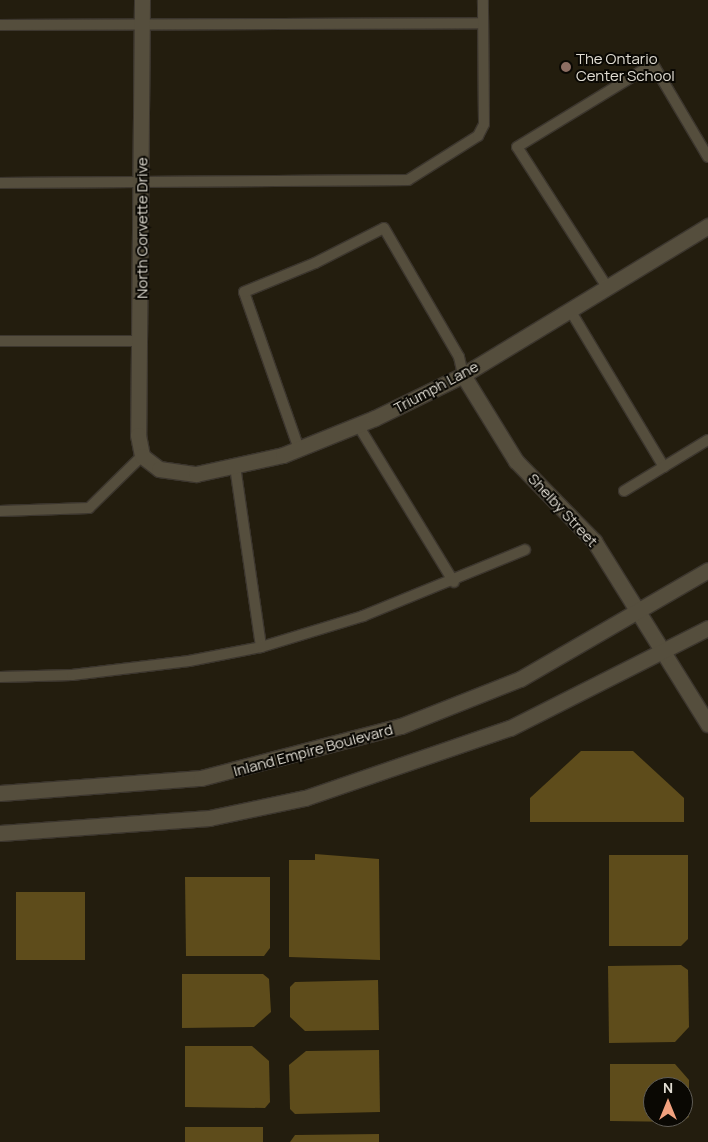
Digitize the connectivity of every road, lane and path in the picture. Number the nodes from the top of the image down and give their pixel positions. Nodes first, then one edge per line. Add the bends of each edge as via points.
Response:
1 (142, 0) edge
2 (483, 0) edge
3 (483, 23) junction
4 (0, 25) edge
5 (142, 26) junction
6 (708, 157) edge
7 (0, 183) edge
8 (142, 184) junction
9 (708, 227) edge
10 (607, 287) junction
11 (570, 310) junction
12 (0, 341) edge
13 (141, 341) junction
14 (463, 375) junction
15 (358, 425) junction
16 (708, 440) edge
17 (299, 449) junction
18 (142, 456) junction
19 (235, 466) junction
20 (664, 467) junction
21 (624, 492) dead end
22 (0, 511) edge
23 (524, 550) dead end
24 (708, 570) edge
25 (454, 582) junction
26 (638, 613) junction
27 (708, 628) edge
28 (261, 647) junction
29 (663, 653) junction
30 (0, 677) edge
31 (708, 724) edge
32 (0, 793) edge
33 (0, 833) edge

1 - 5 street, North Corvette Drive
2 - 3 lane
3 - 5 lane
3 - 8 lane via 484,124 478,136 408,180
4 - 5 lane
5 - 8 street, North Corvette Drive
6 - 10 lane via 653,64 517,147
7 - 8 lane
8 - 13 street, North Corvette Drive
9 - 10 street, Triumph Lane
10 - 11 street, Triumph Lane
11 - 14 street, Triumph Lane
11 - 20 lane
12 - 13 lane
13 - 18 street, North Corvette Drive via 138,435
14 - 15 street, Triumph Lane
14 - 17 lane via 459,357 384,228 315,263 244,292
14 - 26 street, Shelby Street via 516,461 594,541
15 - 17 street, Triumph Lane
15 - 25 lane
16 - 20 lane
17 - 19 street, Triumph Lane
18 - 19 street, Triumph Lane via 177,474
18 - 22 lane via 89,508
19 - 28 lane
20 - 21 lane
23 - 25 lane
24 - 26 street, Inland Empire Boulevard
25 - 28 lane
26 - 29 street, Shelby Street
26 - 32 street, Inland Empire Boulevard via 520,679 401,726 311,753 201,778
27 - 29 street
28 - 30 lane via 189,661 82,674
29 - 31 street, Shelby Street
29 - 33 street via 510,728 305,798 199,819

